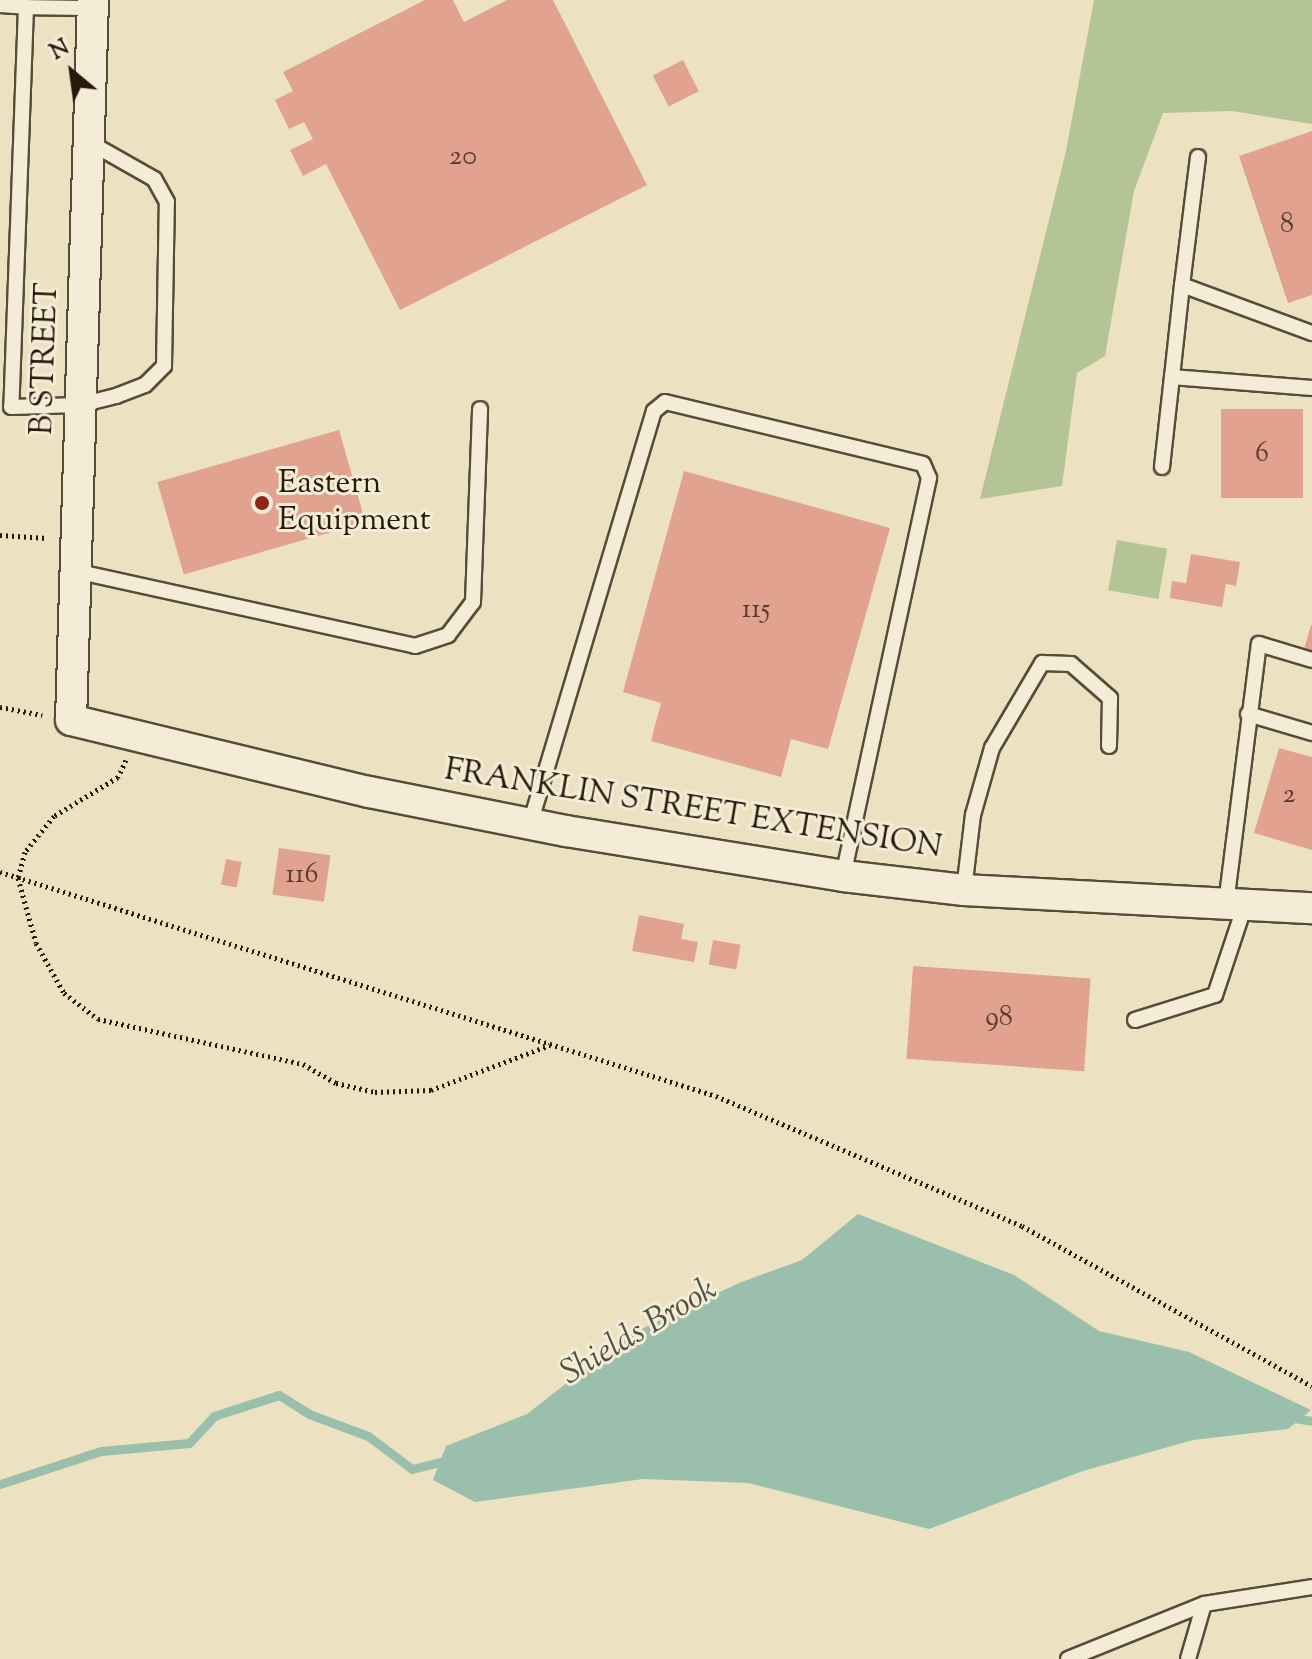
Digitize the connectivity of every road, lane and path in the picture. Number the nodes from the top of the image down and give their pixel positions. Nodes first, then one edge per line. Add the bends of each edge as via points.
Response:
1 (93, 4) edge
2 (0, 5) edge
3 (26, 7) junction
4 (89, 142) junction
5 (1198, 157) dead end
6 (1182, 285) junction
7 (1312, 333) edge
8 (1172, 377) junction
9 (1312, 388) edge
10 (80, 405) junction
11 (6, 407) edge
12 (480, 409) dead end
13 (1162, 467) dead end
14 (0, 535) edge
15 (76, 540) junction
16 (75, 571) junction
17 (1312, 660) edge
18 (0, 707) edge
19 (1248, 714) junction
20 (71, 720) junction
21 (1312, 733) edge
22 (137, 737) junction
23 (1109, 746) dead end
24 (530, 824) junction
25 (0, 872) edge
26 (843, 876) junction
27 (18, 878) junction
28 (964, 890) junction
29 (1235, 904) junction
30 (1312, 908) edge
31 (1135, 1020) dead end
32 (552, 1044) junction
33 (1312, 1386) edge
34 (1312, 1587) edge
35 (1204, 1604) junction
36 (1068, 1659) edge
37 (1188, 1659) edge

1 - 3 lane
1 - 4 street, B STREET
2 - 3 lane
3 - 11 lane
4 - 10 street, B STREET
4 - 10 lane via 154,179 167,202 169,248 164,366 145,385
5 - 6 lane
6 - 7 lane
6 - 8 lane
8 - 9 lane
8 - 13 lane
10 - 11 lane
10 - 15 street, B STREET
12 - 16 lane via 473,602 448,635 415,646
14 - 15 path
15 - 16 street, B STREET
16 - 20 street, B STREET
17 - 19 lane via 1259,644
18 - 20 path
19 - 21 lane
19 - 29 lane
20 - 22 street, FRANKLIN STREET EXTENSION
22 - 24 street, FRANKLIN STREET EXTENSION
22 - 27 path via 118,777 54,816 25,852
23 - 28 lane via 1110,698 1071,664 1042,663 992,748 973,815
24 - 26 street, FRANKLIN STREET EXTENSION
24 - 26 lane via 654,411 665,402 923,464 929,478
25 - 27 path
26 - 28 street, FRANKLIN STREET EXTENSION
27 - 32 path
27 - 32 path via 36,943 64,993 98,1019 303,1064 336,1083 375,1092 431,1090
28 - 29 street, FRANKLIN STREET EXTENSION
29 - 30 street, FRANKLIN STREET EXTENSION
29 - 31 lane via 1215,995
32 - 33 path via 716,1096 1022,1226
34 - 35 lane
35 - 36 lane
35 - 37 lane

